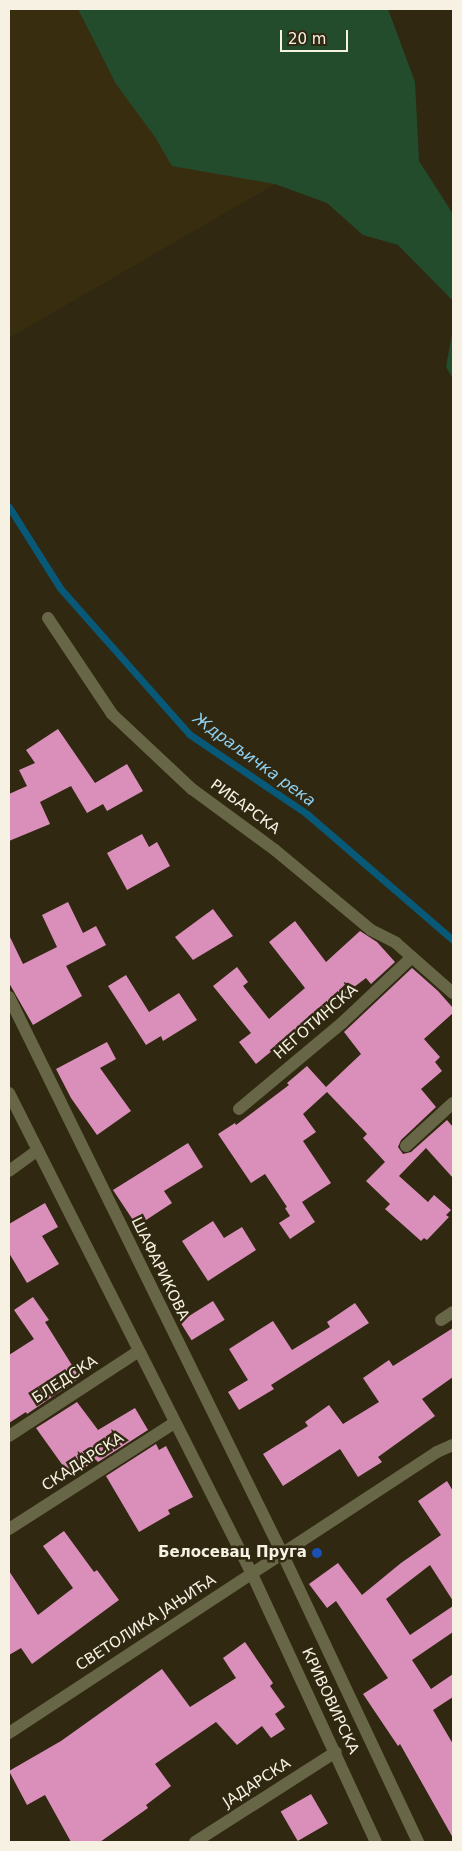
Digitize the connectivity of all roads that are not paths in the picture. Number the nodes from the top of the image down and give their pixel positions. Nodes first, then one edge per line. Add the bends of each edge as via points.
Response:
1 (48, 618) dead end
2 (412, 956) junction
3 (453, 993) edge
4 (9, 997) edge
5 (9, 1093) edge
6 (453, 1103) edge
7 (239, 1109) dead end
8 (406, 1146) dead end
9 (37, 1151) junction
10 (9, 1171) edge
11 (453, 1312) edge
12 (441, 1320) dead end
13 (139, 1351) junction
14 (174, 1423) junction
15 (9, 1436) edge
16 (453, 1445) edge
17 (9, 1529) edge
18 (283, 1555) junction
19 (252, 1574) junction
20 (9, 1733) edge
21 (336, 1752) junction
22 (196, 1842) edge
23 (376, 1842) edge
24 (418, 1842) edge

1 - 2 street, РИБАРСКА via 112,714 192,789 275,850 371,930
2 - 3 street, РИБАРСКА
2 - 7 street, НЕГОТИНСКА via 342,1023
4 - 18 street, ШАФАРИКОВА
5 - 9 street, КРИВОВИРСКА
6 - 8 street
9 - 10 street
9 - 13 street, КРИВОВИРСКА
11 - 12 street
13 - 14 street, КРИВОВИРСКА
13 - 15 street, БЛЕДСКА
14 - 17 street, СКАДАРСКА
14 - 19 street, КРИВОВИРСКА
16 - 18 street, СВЕТОЛИКА ЈАЊИЋА via 437,1452
18 - 19 street, СВЕТОЛИКА ЈАЊИЋА
18 - 24 street, ШАФАРИКОВА
19 - 20 street, СВЕТОЛИКА ЈАЊИЋА
19 - 21 street, КРИВОВИРСКА
21 - 22 street, ЈАДАРСКА
21 - 23 street, КРИВОВИРСКА

